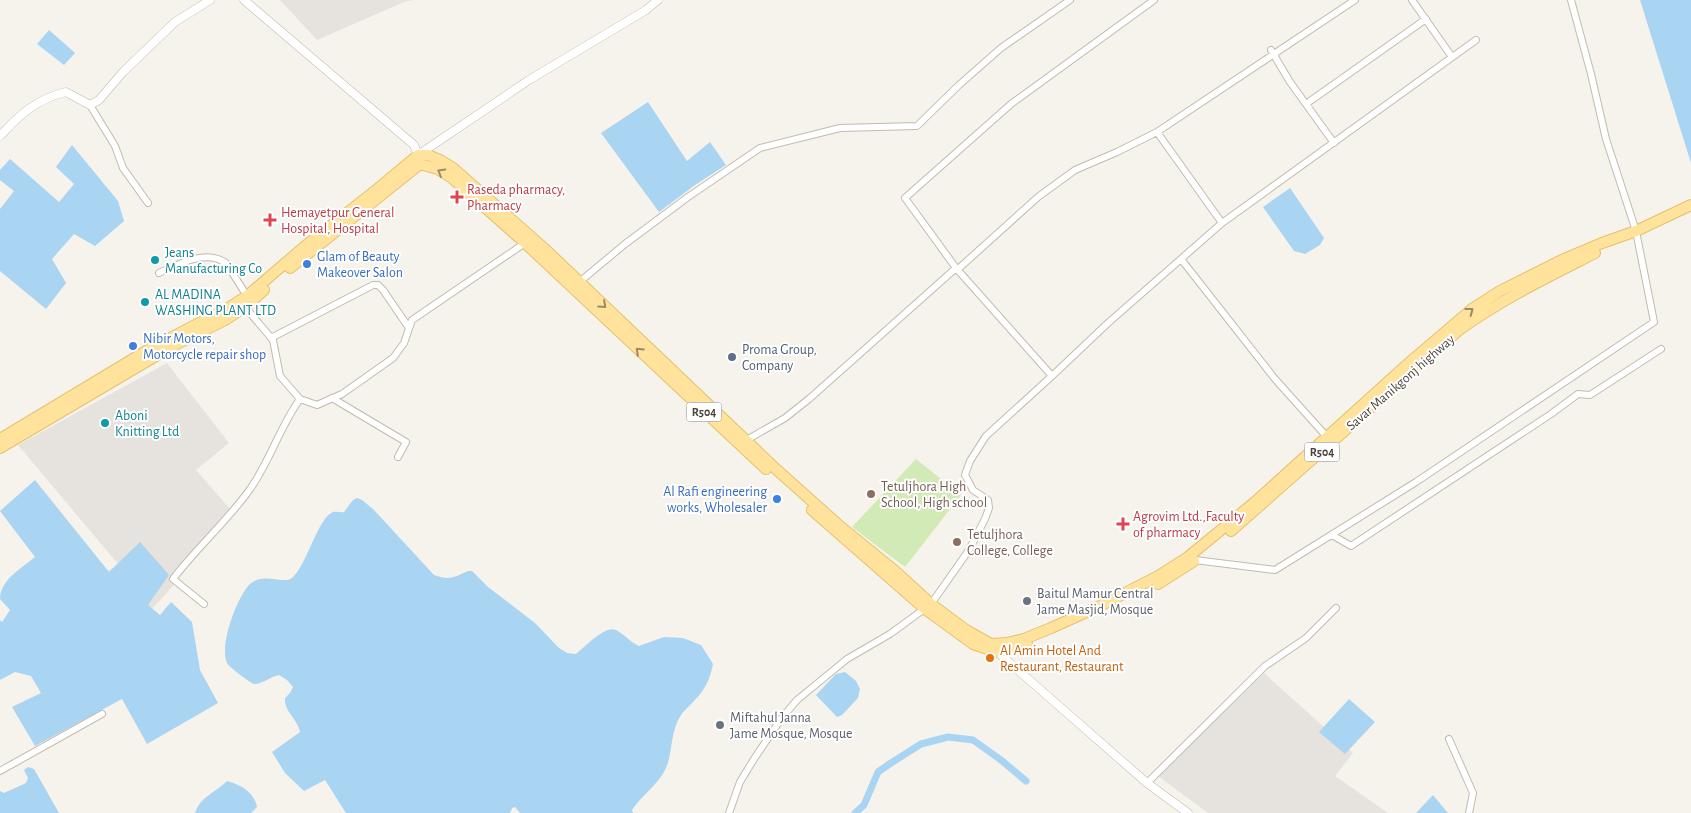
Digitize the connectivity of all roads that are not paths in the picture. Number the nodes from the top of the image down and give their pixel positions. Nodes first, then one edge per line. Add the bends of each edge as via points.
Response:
1 (210, 0) edge
2 (244, 0) edge
3 (658, 0) edge
4 (1070, 0) edge
5 (1154, 0) edge
6 (1355, 0) edge
7 (1412, 0) edge
8 (1571, 0) edge
9 (1426, 19) junction
10 (1476, 40) dead end
11 (1273, 53) junction
12 (1452, 57) junction
13 (1306, 104) junction
14 (90, 105) junction
15 (1157, 132) junction
16 (0, 136) edge
17 (1334, 144) junction
18 (423, 155) junction
19 (148, 203) dead end
20 (1691, 205) edge
21 (1222, 223) junction
22 (1636, 231) junction
23 (525, 243) junction
24 (1181, 259) junction
25 (957, 269) junction
26 (159, 273) dead end
27 (575, 285) junction
28 (247, 296) junction
29 (245, 306) junction
30 (410, 328) junction
31 (271, 338) junction
32 (1661, 349) dead end
33 (156, 350) junction
34 (1052, 376) junction
35 (332, 398) junction
36 (300, 399) junction
37 (1327, 437) junction
38 (0, 439) edge
39 (742, 443) junction
40 (0, 448) edge
41 (398, 457) dead end
42 (1332, 535) junction
43 (1195, 560) junction
44 (204, 604) dead end
45 (928, 606) junction
46 (1336, 608) dead end
47 (994, 648) junction
48 (102, 714) dead end
49 (1449, 738) dead end
50 (0, 771) edge
51 (1147, 783) junction
52 (729, 813) edge
53 (1188, 813) edge
54 (1469, 813) edge

1 - 14 street via 175,22 99,100
2 - 18 street
3 - 18 street via 529,80
4 - 27 street via 1001,48 917,126 840,128 760,148 688,197
5 - 25 street via 1011,104 905,198
6 - 11 street
7 - 9 street
8 - 22 street via 1606,138
9 - 12 street
9 - 13 street
10 - 12 street
11 - 13 street
11 - 15 street
12 - 17 street
13 - 17 street
14 - 16 street via 66,92 51,96 18,116
14 - 19 street via 115,146 123,168
15 - 21 street
15 - 25 street via 1075,170 1038,197
17 - 21 street
23 -> 18 main road, R504
18 - 27 main road, R504 via 453,168 546,250
18 - 28 main road via 304,247
18 - 29 main road
20 - 22 main road, R504
21 - 24 street
37 -> 22 main road, R504 via 1472,309 1564,259
22 - 42 street via 1654,322
22 - 43 main road, Savar Manikgonj highway / R504 via 1510,296 1467,324
23 - 27 main road, R504
23 - 30 street via 412,320
24 - 34 street
24 - 37 street via 1275,379
25 - 34 street
25 - 39 street via 809,399 785,418
26 - 28 street via 192,259 222,260
27 - 39 main road, R504
28 - 33 main road
29 - 31 street
29 - 33 main road via 225,320
30 - 31 street via 383,290 373,285
30 - 35 street via 404,344 393,358
31 - 36 street via 280,376
32 - 42 street via 1590,395 1578,394 1351,546
33 - 38 main road
33 - 40 main road
34 - 45 street via 986,436 970,461 964,475 973,490 988,500 989,508 969,550
35 - 36 street via 317,405
35 - 41 street via 406,442
36 - 44 street via 248,492 173,579
37 - 47 main road, R504 via 1221,530 1160,575 1098,607
39 - 45 main road, R504
42 - 43 street via 1275,570
43 - 47 main road, Savar Manikgonj highway / R504 via 1158,585 1105,611 1029,644 1011,650
45 - 47 main road, R504 via 973,644
45 - 52 street via 890,634 847,659 797,700 749,767
46 - 51 street via 1306,638 1265,666
47 - 51 street
48 - 50 street
49 - 54 street via 1473,793
51 - 53 street

